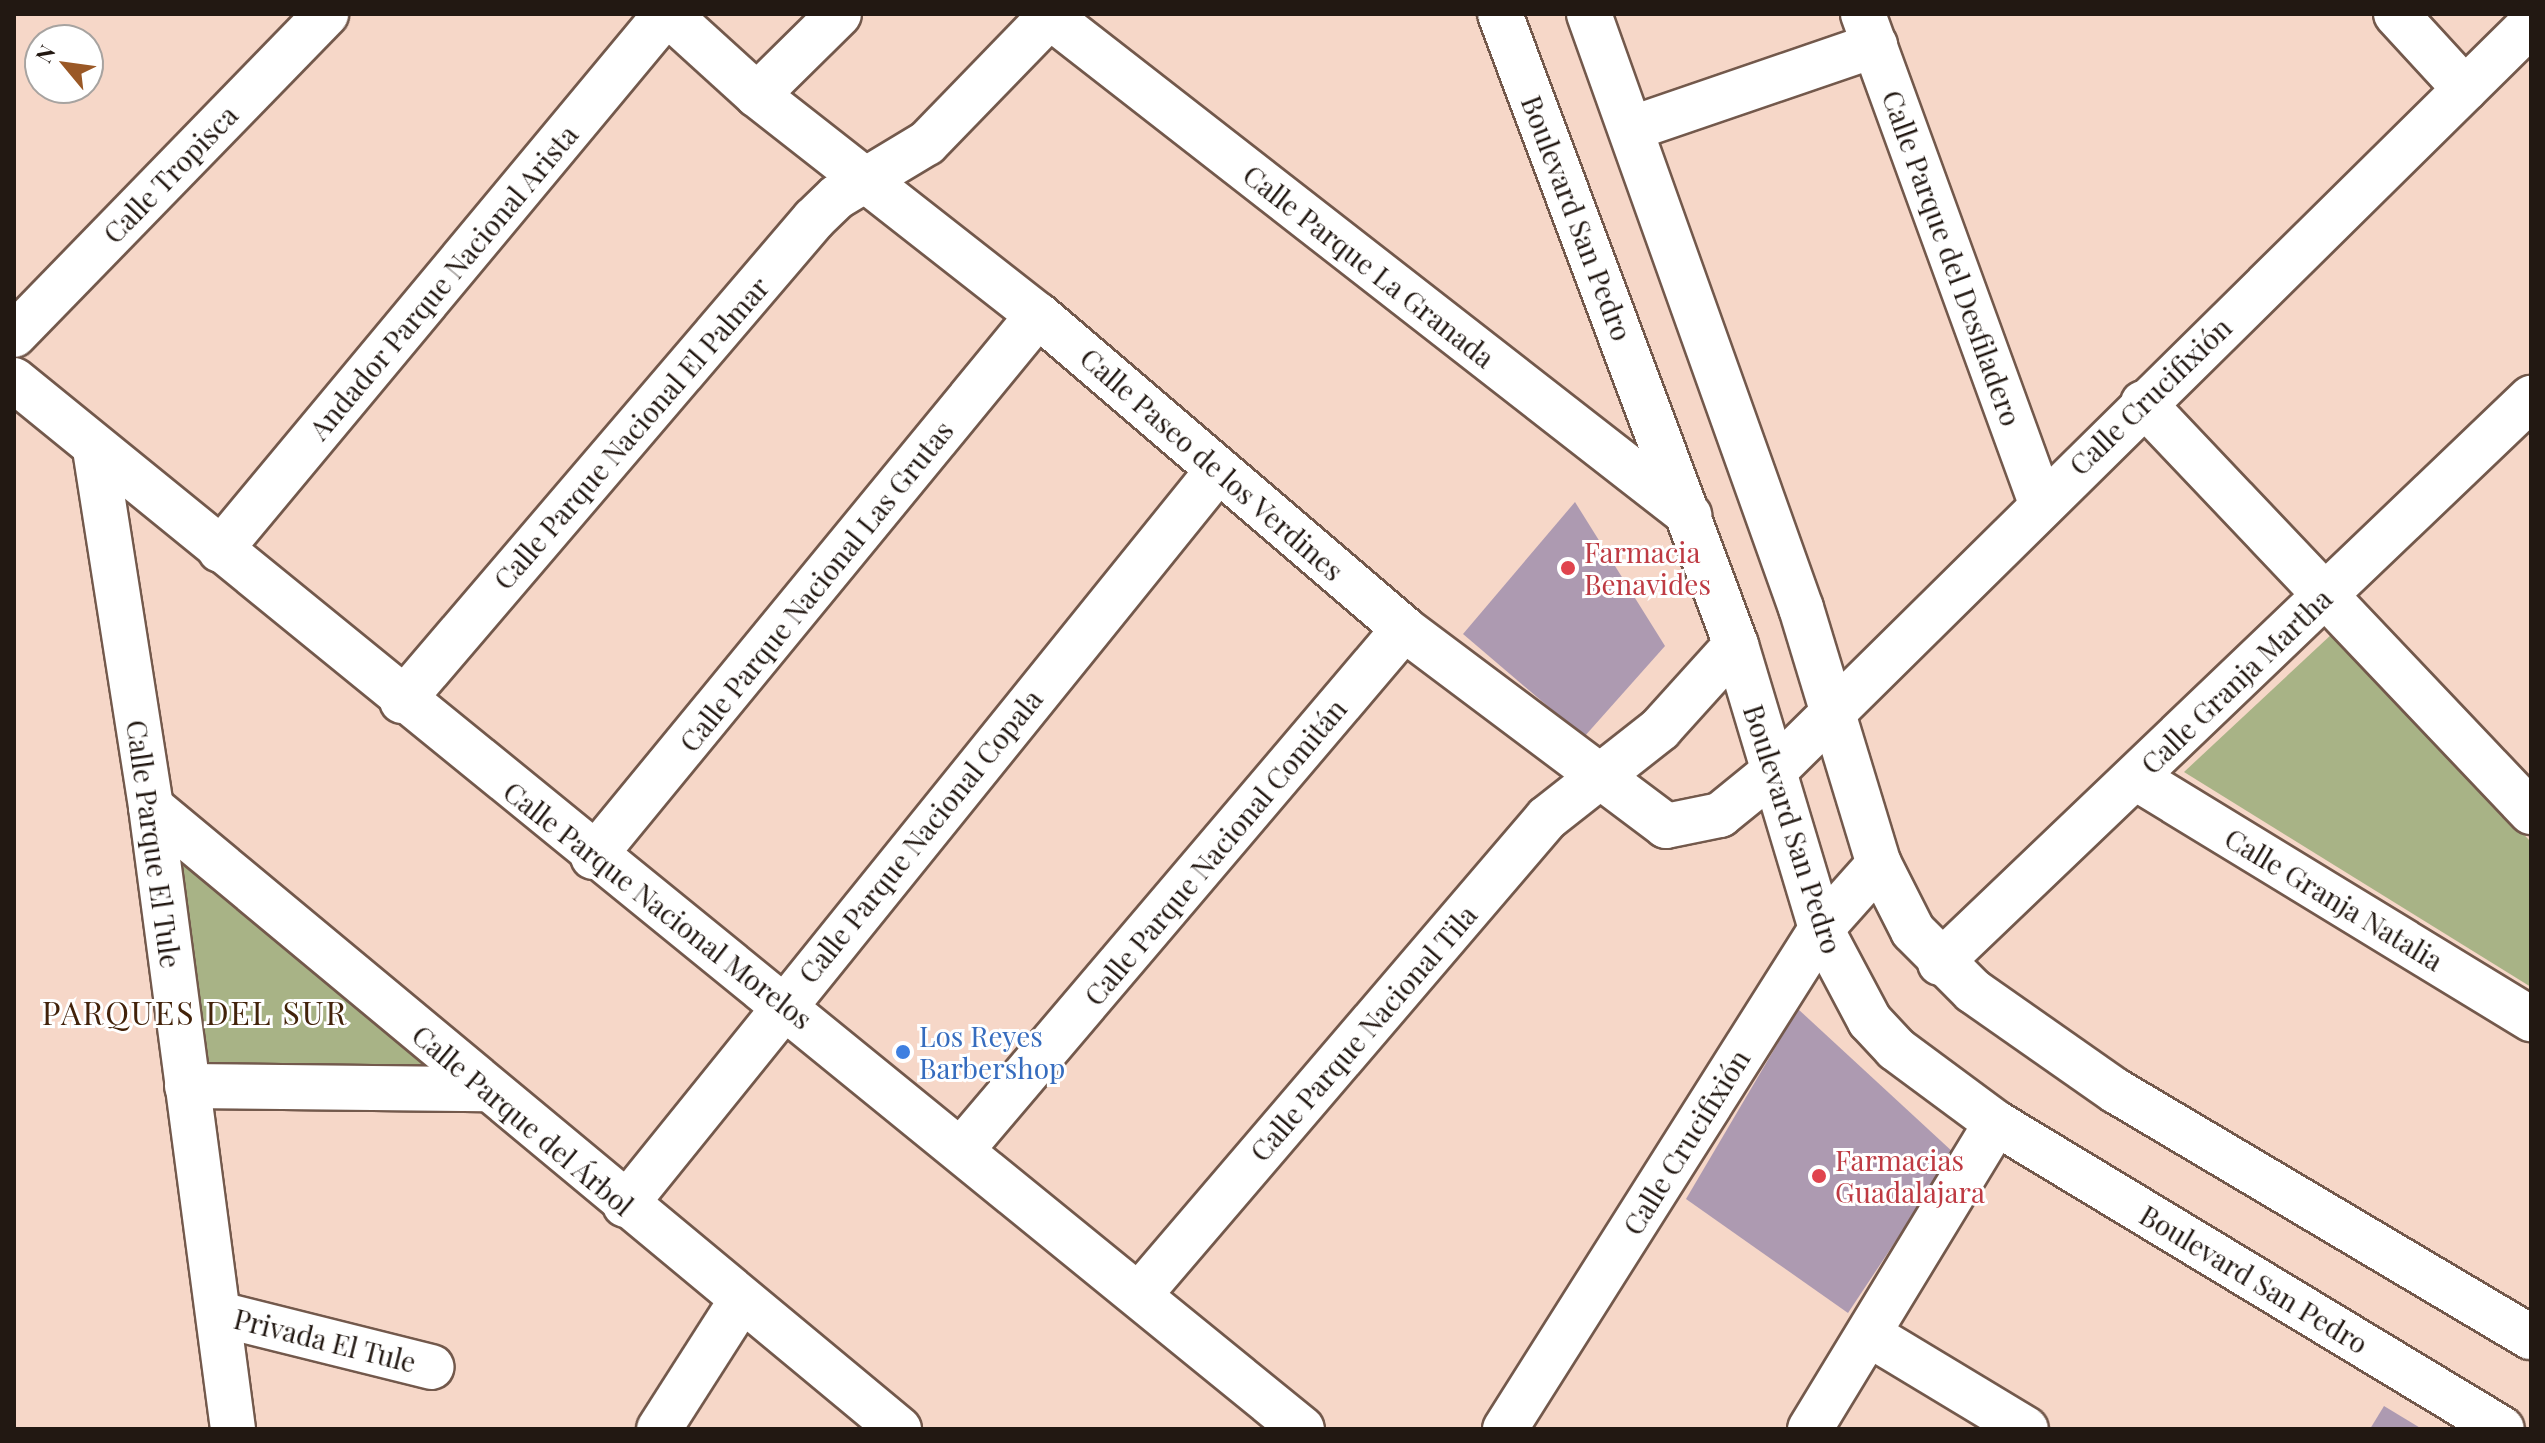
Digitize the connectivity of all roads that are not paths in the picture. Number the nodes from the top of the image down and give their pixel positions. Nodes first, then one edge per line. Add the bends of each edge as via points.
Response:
1 (326, 14) edge
2 (667, 14) edge
3 (839, 14) edge
4 (1500, 14) edge
5 (1589, 14) edge
6 (2396, 14) edge
7 (1050, 15) edge
8 (2531, 24) edge
9 (1869, 29) edge
10 (2465, 89) junction
11 (757, 95) junction
12 (1633, 128) junction
13 (870, 178) junction
14 (1038, 315) junction
15 (14, 335) edge
16 (14, 380) edge
17 (2143, 403) junction
18 (2523, 420) edge
19 (95, 449) junction
20 (1218, 470) junction
21 (2041, 503) junction
22 (1689, 515) junction
23 (220, 550) junction
24 (2324, 593) junction
25 (1404, 629) junction
26 (1736, 645) junction
27 (402, 701) junction
28 (1834, 708) junction
29 (1773, 772) junction
30 (1594, 776) junction
31 (2136, 778) junction
32 (151, 807) junction
33 (2531, 812) edge
34 (593, 857) junction
35 (1879, 864) junction
36 (1821, 929) junction
37 (1940, 963) junction
38 (784, 1004) junction
39 (2531, 1019) edge
40 (187, 1086) junction
41 (486, 1089) junction
42 (1996, 1123) junction
43 (963, 1148) junction
44 (625, 1205) junction
45 (1139, 1295) junction
46 (741, 1301) junction
47 (219, 1314) junction
48 (1870, 1335) junction
49 (2531, 1337) edge
50 (432, 1367) dead end
51 (233, 1429) edge
52 (659, 1429) edge
53 (899, 1429) edge
54 (1302, 1429) edge
55 (1505, 1429) edge
56 (1810, 1429) edge
57 (2026, 1429) edge
58 (2502, 1429) edge

1 - 15 street, Calle Tropisca
2 - 11 street, Calle Paseo de los Verdines
2 - 23 street, Andador Parque Nacional Arista
3 - 11 street
4 - 22 street, Boulevard San Pedro
5 - 12 street
6 - 10 street
7 - 13 street, Calle Parque Nacional El Palmar via 927,143
7 - 22 street, Calle Parque La Granada
8 - 10 street, Calle Crucifixión
9 - 12 street
9 - 21 street, Calle Parque del Desfiladero
10 - 17 street, Calle Crucifixión
11 - 13 street, Calle Paseo de los Verdines
12 - 28 street
13 - 14 street, Calle Paseo de los Verdines
13 - 27 street, Calle Parque Nacional El Palmar via 814,219
14 - 20 street, Calle Paseo de los Verdines
14 - 34 street, Calle Parque Nacional Las Grutas
16 - 19 street, Calle Parque Nacional Morelos
17 - 21 street, Calle Crucifixión
17 - 24 street
18 - 24 street, Calle Granja Martha
19 - 23 street, Calle Parque Nacional Morelos
19 - 32 street, Calle Parque El Tule
20 - 25 street, Calle Paseo de los Verdines
20 - 38 street, Calle Parque Nacional Copala
21 - 28 street, Calle Crucifixión
22 - 26 street, Boulevard San Pedro
23 - 27 street, Calle Parque Nacional Morelos
24 - 31 street, Calle Granja Martha
24 - 33 street
25 - 30 street, Calle Paseo de los Verdines
25 - 43 street, Calle Parque Nacional Comitán
26 - 29 street, Boulevard San Pedro
26 - 30 street, Calle Parque Nacional Tila via 1660,729
27 - 34 street, Calle Parque Nacional Morelos
28 - 29 street, Calle Crucifixión
28 - 35 street
29 - 30 street, Calle Paseo de los Verdines via 1697,825 1666,826
29 - 36 street, Boulevard San Pedro
30 - 45 street, Calle Parque Nacional Tila via 1547,818
31 - 37 street, Calle Granja Martha
31 - 39 street, Calle Granja Natalia
32 - 40 street, Calle Parque El Tule
32 - 41 street, Calle Parque del Árbol
34 - 38 street, Calle Parque Nacional Morelos
35 - 36 street, Calle Crucifixión
35 - 37 street via 1913,931
36 - 42 street, Boulevard San Pedro via 1843,977 1896,1049
36 - 55 street, Calle Crucifixión
37 - 49 street via 2116,1091
38 - 43 street, Calle Parque Nacional Morelos
38 - 44 street, Calle Parque Nacional Copala
40 - 41 street
40 - 47 street, Calle Parque El Tule
41 - 44 street, Calle Parque del Árbol
42 - 48 street
42 - 58 street, Boulevard San Pedro
43 - 45 street, Calle Parque Nacional Morelos
44 - 46 street, Calle Parque del Árbol
45 - 54 street, Calle Parque Nacional Morelos
46 - 52 street
46 - 53 street, Calle Parque del Árbol
47 - 50 street, Privada El Tule
47 - 51 street, Calle Parque El Tule
48 - 56 street
48 - 57 street

